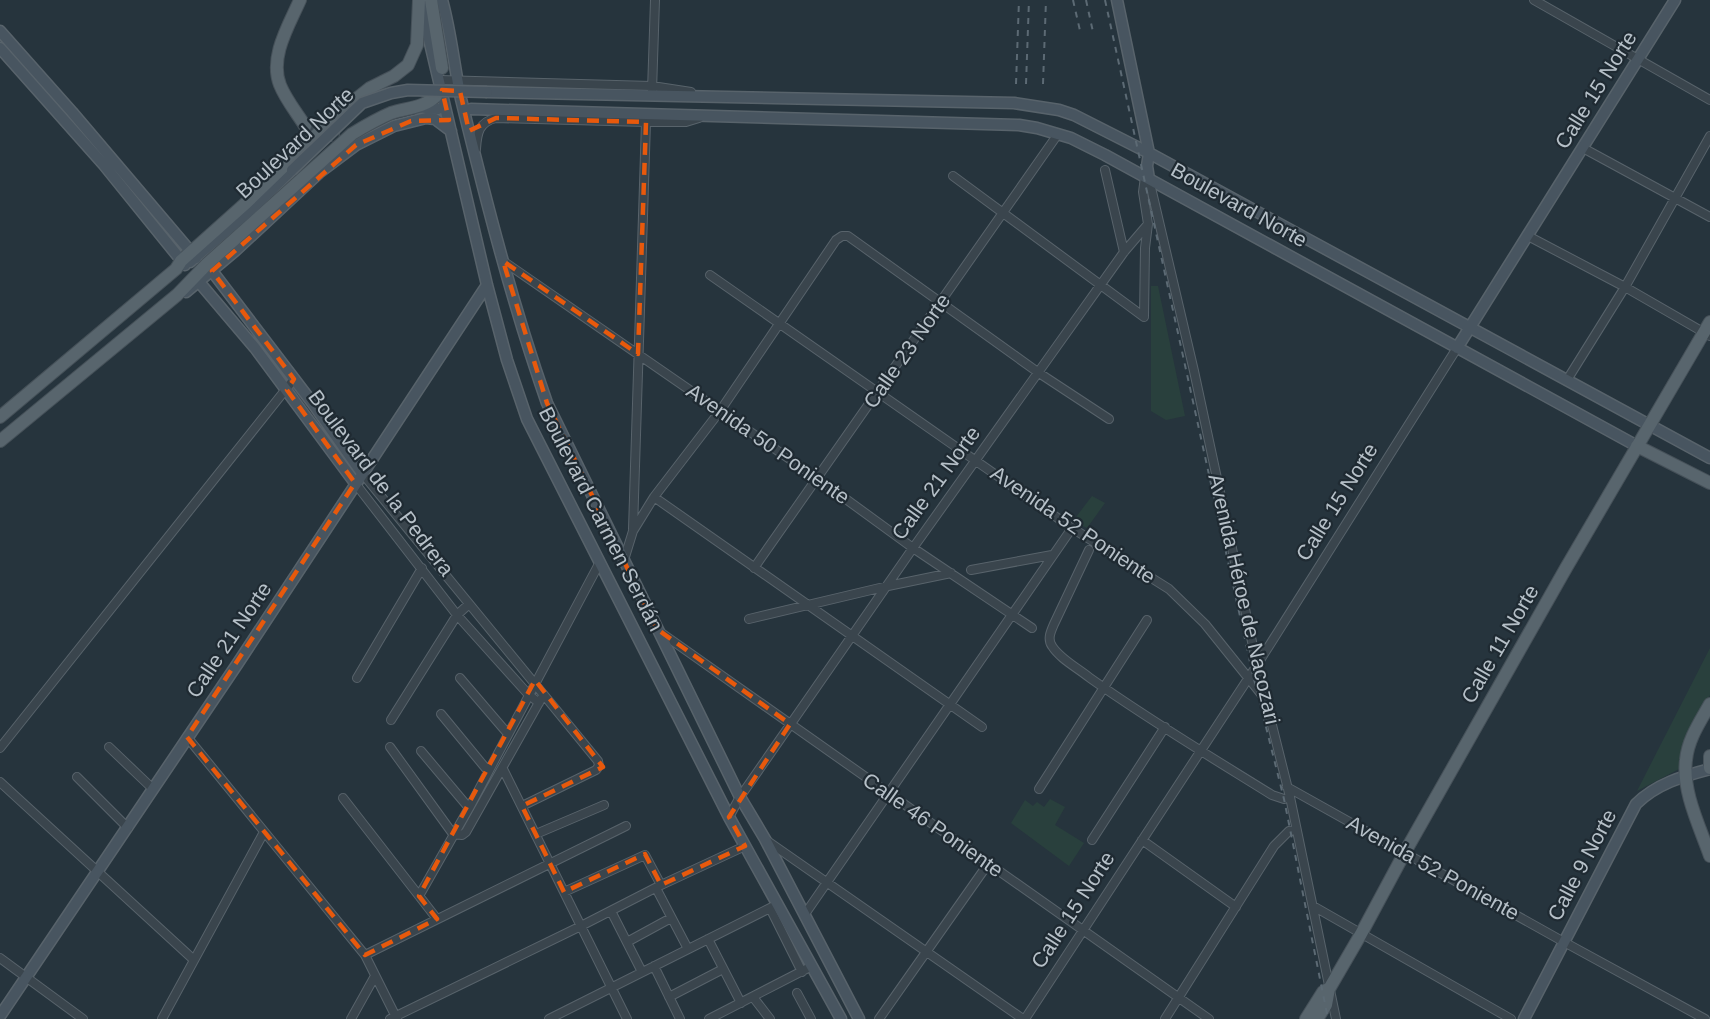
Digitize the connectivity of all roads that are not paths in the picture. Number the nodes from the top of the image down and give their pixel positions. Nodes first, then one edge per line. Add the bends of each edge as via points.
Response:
1 (300, 0) edge
2 (442, 0) edge
3 (655, 0) edge
4 (1117, 0) edge
5 (1534, 0) edge
6 (1675, 0) edge
7 (423, 1) edge
8 (0, 31) edge
9 (0, 48) edge
10 (1638, 60) junction
11 (441, 74) junction
12 (457, 80) junction
13 (652, 91) junction
14 (436, 96) dead end
15 (1710, 100) edge
16 (414, 106) junction
17 (438, 109) dead end
18 (471, 109) dead end
19 (706, 116) junction
20 (646, 122) junction
21 (305, 126) tunnel mouth
22 (452, 131) junction
23 (1058, 134) junction
24 (1710, 136) edge
25 (1583, 148) junction
26 (1149, 153) junction
27 (475, 157) junction
28 (1105, 170) dead end
29 (1147, 174) junction
30 (953, 176) dead end
31 (1676, 199) junction
32 (1004, 213) junction
33 (1710, 217) edge
34 (1148, 224) junction
35 (1528, 236) junction
36 (1124, 252) junction
37 (185, 261) junction
38 (503, 261) junction
39 (212, 271) junction
40 (710, 275) dead end
41 (199, 282) junction
42 (487, 285) junction
43 (1101, 286) junction
44 (1625, 287) junction
45 (177, 295) junction
46 (941, 303) junction
47 (779, 323) junction
48 (1470, 328) junction
49 (1708, 330) edge
50 (1457, 348) junction
51 (638, 354) junction
52 (1040, 373) junction
53 (294, 379) junction
54 (1567, 380) junction
55 (286, 390) junction
56 (879, 392) junction
57 (720, 411) junction
58 (0, 417) edge
59 (1109, 419) dead end
60 (1650, 425) junction
61 (0, 441) edge
62 (1637, 446) junction
63 (1710, 458) edge
64 (977, 460) junction
65 (362, 473) junction
66 (817, 478) junction
67 (355, 483) junction
68 (1710, 483) edge
69 (654, 496) junction
70 (1072, 528) junction
71 (633, 531) junction
72 (913, 548) junction
73 (1089, 550) dead end
74 (1052, 555) junction
75 (600, 562) junction
76 (626, 565) junction
77 (422, 568) junction
78 (754, 568) junction
79 (971, 570) dead end
80 (951, 573) junction
81 (609, 580) junction
82 (888, 586) junction
83 (469, 604) junction
84 (807, 606) junction
85 (1012, 614) junction
86 (457, 615) junction
87 (749, 620) dead end
88 (1147, 620) dead end
89 (1032, 628) dead end
90 (657, 629) junction
91 (852, 637) junction
92 (1257, 664) junction
93 (357, 678) dead end
94 (460, 678) dead end
95 (1248, 678) junction
96 (535, 681) junction
97 (1104, 688) junction
98 (528, 694) junction
99 (545, 694) junction
100 (1264, 698) junction
101 (539, 703) junction
102 (1710, 704) edge
103 (949, 706) junction
104 (441, 714) dead end
105 (391, 720) dead end
106 (790, 724) junction
107 (982, 727) dead end
108 (1165, 727) junction
109 (508, 734) junction
110 (187, 737) junction
111 (109, 747) dead end
112 (390, 747) dead end
113 (0, 748) edge
114 (1200, 749) junction
115 (421, 751) dead end
116 (1710, 756) edge
117 (1710, 768) edge
118 (503, 769) junction
119 (488, 771) junction
120 (1686, 775) junction
121 (77, 777) dead end
122 (0, 782) edge
123 (1287, 787) junction
124 (153, 789) junction
125 (1039, 789) dead end
126 (888, 794) junction
127 (740, 797) junction
128 (1290, 797) junction
129 (343, 798) dead end
130 (604, 805) dead end
131 (522, 806) junction
132 (469, 808) junction
133 (729, 817) junction
134 (626, 826) dead end
135 (128, 828) junction
136 (1296, 830) junction
137 (264, 832) junction
138 (453, 834) junction
139 (536, 834) junction
140 (765, 839) junction
141 (1092, 840) dead end
142 (1142, 840) junction
143 (745, 846) junction
144 (1405, 852) junction
145 (1710, 856) edge
146 (550, 864) junction
147 (988, 864) junction
148 (97, 870) junction
149 (827, 882) junction
150 (658, 887) junction
151 (564, 892) junction
152 (419, 896) junction
153 (774, 906) junction
154 (1313, 906) junction
155 (1236, 907) junction
156 (611, 911) junction
157 (805, 914) junction
158 (671, 918) junction
159 (437, 920) junction
160 (581, 926) junction
161 (1084, 931) junction
162 (1361, 934) junction
163 (708, 939) junction
164 (627, 942) junction
165 (1564, 942) junction
166 (688, 950) junction
167 (926, 952) junction
168 (365, 955) junction
169 (0, 958) edge
170 (195, 960) junction
171 (654, 966) junction
172 (723, 969) junction
173 (807, 969) junction
174 (642, 972) junction
175 (375, 976) junction
176 (26, 978) junction
177 (611, 988) junction
178 (1329, 989) junction
179 (797, 993) dead end
180 (669, 997) junction
181 (753, 997) junction
182 (1178, 998) junction
183 (741, 1003) junction
184 (0, 1016) edge
185 (394, 1018) edge
186 (83, 1019) edge
187 (162, 1019) edge
188 (351, 1019) edge
189 (549, 1019) edge
190 (627, 1019) edge
191 (680, 1019) edge
192 (709, 1019) edge
193 (770, 1019) edge
194 (811, 1019) edge
195 (841, 1019) edge
196 (859, 1019) edge
197 (879, 1019) edge
198 (1024, 1019) edge
199 (1165, 1019) edge
200 (1209, 1019) edge
201 (1306, 1019) edge
202 (1317, 1019) edge
203 (1336, 1019) edge
204 (1512, 1019) edge
205 (1524, 1019) edge
206 (1705, 1019) edge

1 - 21 main road via 277,58 277,69 283,90
2 - 12 main road, Boulevard Carmen Serdán
3 - 13 street
4 - 26 main road
5 - 10 street
6 - 10 main road, Calle 15 Norte
7 - 11 main road
7 - 37 main road via 417,45 408,65 341,111
8 - 37 main road via 72,112
9 - 37 main road
10 - 15 street
10 - 25 main road, Calle 15 Norte
11 - 12 street, Boulevard Norte
11 - 22 main road, Boulevard Carmen Serdán
12 - 13 street, Boulevard Norte
12 - 27 main road, Boulevard Carmen Serdán
13 - 26 main road, Boulevard Norte via 725,98 1014,103 1074,115
13 - 37 main road, Boulevard Norte, bridge via 408,90 362,103 251,210
14 - 16 main road
16 - 17 main road, Boulevard Norte
16 - 45 main road, Boulevard Norte via 346,136
18 - 19 main road, Boulevard Norte
19 - 20 street, Boulevard Norte via 686,122
19 - 23 main road, Boulevard Norte via 989,123
20 - 27 street, Boulevard Norte via 496,118 483,123 479,130
20 - 51 street
22 - 39 main road via 435,119 426,118 394,126 356,145 320,172
22 - 42 main road, Boulevard Carmen Serdán
23 - 29 main road, Boulevard Norte
23 - 32 street, Calle 23 Norte
24 - 31 street
25 - 31 street
25 - 35 main road, Calle 15 Norte
26 - 29 main road
26 - 48 main road, Boulevard Norte
27 - 38 main road, Boulevard Carmen Serdán
28 - 36 street
29 - 34 street via 1143,192
29 - 50 main road, Boulevard Norte
29 - 92 street, Avenida Héroe de Nacozari
30 - 32 street
31 - 33 street
31 - 44 street
32 - 43 street
32 - 46 street, Calle 23 Norte
34 - 36 street, Calle 21 Norte
34 - 43 street via 1144,317
35 - 44 street
35 - 48 main road, Calle 15 Norte
36 - 43 street, Calle 21 Norte
37 - 58 main road, Boulevard Norte
38 - 51 street, Avenida 50 Poniente
38 - 76 main road, Boulevard Carmen Serdán via 547,403
39 - 41 main road
39 - 53 main road, Boulevard de la Pedrera
40 - 47 street, Avenida 52 Poniente
41 - 45 main road
41 - 55 main road, Boulevard de la Pedrera
42 - 65 main road, Calle 21 Norte
42 - 75 main road, Boulevard Carmen Serdán via 527,419
43 - 52 street, Calle 21 Norte
44 - 49 street
44 - 54 street
45 - 61 main road, Boulevard Norte
46 - 47 street via 848,236 842,236
46 - 52 street
46 - 56 street, Calle 23 Norte
47 - 56 street, Avenida 52 Poniente
47 - 57 street
48 - 50 main road, Calle 15 Norte
48 - 54 main road, Boulevard Norte
49 - 60 main road, Calle 11 Norte
50 - 62 main road, Boulevard Norte
50 - 92 street, Calle 15 Norte
51 - 57 street, Avenida 50 Poniente
51 - 71 street
52 - 59 street
52 - 64 street, Calle 21 Norte
53 - 55 street
53 - 65 main road, Boulevard de la Pedrera
54 - 60 main road, Boulevard Norte
55 - 67 main road, Boulevard de la Pedrera
55 - 113 street
56 - 64 street, Avenida 52 Poniente
56 - 66 street, Calle 23 Norte
57 - 66 street, Avenida 50 Poniente
57 - 69 street
60 - 62 main road, Calle 11 Norte
60 - 63 main road, Boulevard Norte
62 - 68 main road, Boulevard Norte
62 - 144 main road, Calle 11 Norte
64 - 70 street, Avenida 52 Poniente
64 - 72 street, Calle 21 Norte
65 - 67 main road, Calle 21 Norte
65 - 83 street, Boulevard de la Pedrera
66 - 72 street, Avenida 50 Poniente
66 - 78 street, Calle 23 Norte
67 - 77 street, Boulevard de la Pedrera
67 - 110 main road, Calle 21 Norte
69 - 71 street
69 - 78 street
70 - 74 street
70 - 95 street, Avenida 52 Poniente via 1169,589 1205,624
71 - 76 street
72 - 80 street, Avenida 50 Poniente
72 - 82 street, Calle 21 Norte
73 - 97 street via 1050,636 1050,644
74 - 79 street
74 - 85 street
75 - 81 main road, Boulevard Carmen Serdán
75 - 96 street
76 - 81 main road
76 - 90 main road, Boulevard Carmen Serdán
77 - 86 street, Boulevard de la Pedrera
77 - 93 street
78 - 84 street
80 - 82 street
80 - 85 street, Avenida 50 Poniente
81 - 133 main road, Boulevard Carmen Serdán
82 - 84 street
82 - 91 street, Calle 21 Norte
83 - 86 street
83 - 96 street, Boulevard de la Pedrera
84 - 87 street
84 - 91 street
85 - 89 street, Avenida 50 Poniente
85 - 103 street
86 - 98 street, Boulevard de la Pedrera
86 - 105 street
88 - 97 street
90 - 106 street, Calle 46 Poniente
90 - 127 main road, Boulevard Carmen Serdán
91 - 103 street
91 - 106 street, Calle 21 Norte
92 - 95 street, Calle 15 Norte
92 - 100 street, Avenida Héroe de Nacozari
94 - 109 street
95 - 100 street, Avenida 52 Poniente
95 - 114 street, Calle 15 Norte
96 - 98 street
96 - 99 street, Boulevard de la Pedrera
97 - 108 street
97 - 125 street
98 - 101 street, Boulevard de la Pedrera
98 - 109 street
99 - 101 street
99 - 131 street, Boulevard de la Pedrera via 599,766
100 - 123 street, Avenida Héroe de Nacozari
101 - 118 street
102 - 120 main road via 1689,746
103 - 107 street
103 - 126 street
104 - 119 street
106 - 126 street, Calle 46 Poniente
106 - 127 street, Calle 21 Norte
108 - 114 street
108 - 141 street
109 - 119 street
110 - 124 main road, Calle 21 Norte
110 - 137 street
111 - 124 street
112 - 138 street
114 - 128 street via 1272,795
114 - 142 street, Calle 15 Norte
115 - 132 street
116 - 117 main road
117 - 120 main road, Calle 9 Norte
118 - 131 street
118 - 138 street via 466,832
119 - 132 street
120 - 145 main road
120 - 165 main road, Calle 9 Norte via 1647,793 1636,804
121 - 135 street
122 - 148 street
123 - 128 street, Avenida Héroe de Nacozari
123 - 144 street, Avenida 52 Poniente
124 - 135 main road, Calle 21 Norte
126 - 147 street, Calle 46 Poniente
126 - 149 street
127 - 133 street, Calle 21 Norte
127 - 140 main road, Boulevard Carmen Serdán
128 - 136 street, Avenida Héroe de Nacozari
129 - 152 street
130 - 139 street
131 - 139 street
132 - 138 street
133 - 143 main road, Boulevard Carmen Serdán
134 - 146 street
135 - 148 main road, Calle 21 Norte
136 - 154 street, Avenida Héroe de Nacozari
136 - 155 street via 1289,831 1274,846
137 - 168 street
137 - 170 street
138 - 152 street
139 - 146 street
140 - 149 street
140 - 157 main road, Boulevard Carmen Serdán
142 - 155 street
142 - 161 street, Calle 15 Norte
143 - 150 street
143 - 153 main road, Boulevard Carmen Serdán
144 - 162 main road, Calle 11 Norte
144 - 165 street, Avenida 52 Poniente
146 - 151 street
146 - 159 street
147 - 161 street, Calle 46 Poniente
147 - 167 street
148 - 170 street
148 - 176 main road, Calle 21 Norte
149 - 157 street
149 - 167 street
150 - 151 street via 645,855
150 - 156 street
150 - 158 street
151 - 160 street
152 - 159 street
153 - 163 street
153 - 173 main road, Boulevard Carmen Serdán
154 - 162 street
154 - 178 street, Avenida Héroe de Nacozari
155 - 182 street
156 - 160 street
156 - 164 street
157 - 196 main road, Boulevard Carmen Serdán
158 - 164 street
158 - 166 street
159 - 168 street
160 - 177 street
160 - 185 street
161 - 182 street, Calle 46 Poniente
161 - 198 street, Calle 15 Norte
162 - 178 main road, Calle 11 Norte
162 - 204 street
163 - 166 street
163 - 172 street
164 - 174 street
165 - 205 main road, Calle 9 Norte
165 - 206 street, Avenida 52 Poniente
166 - 171 street
167 - 197 street
167 - 198 street
168 - 175 street
169 - 176 street
170 - 187 street
171 - 174 street
171 - 180 street
172 - 180 street
172 - 183 street
173 - 181 street
173 - 195 main road, Boulevard Carmen Serdán
174 - 177 street
175 - 185 street
175 - 188 street
176 - 184 main road, Calle 21 Norte
176 - 186 street
177 - 189 street
177 - 190 street
178 - 201 main road, Calle 11 Norte
178 - 202 main road, Calle 11 Norte via 1326,1005
178 - 203 street, Avenida Héroe de Nacozari
179 - 194 street
180 - 191 street
181 - 183 street
181 - 193 street
182 - 199 street
182 - 200 street, Calle 46 Poniente
183 - 192 street

